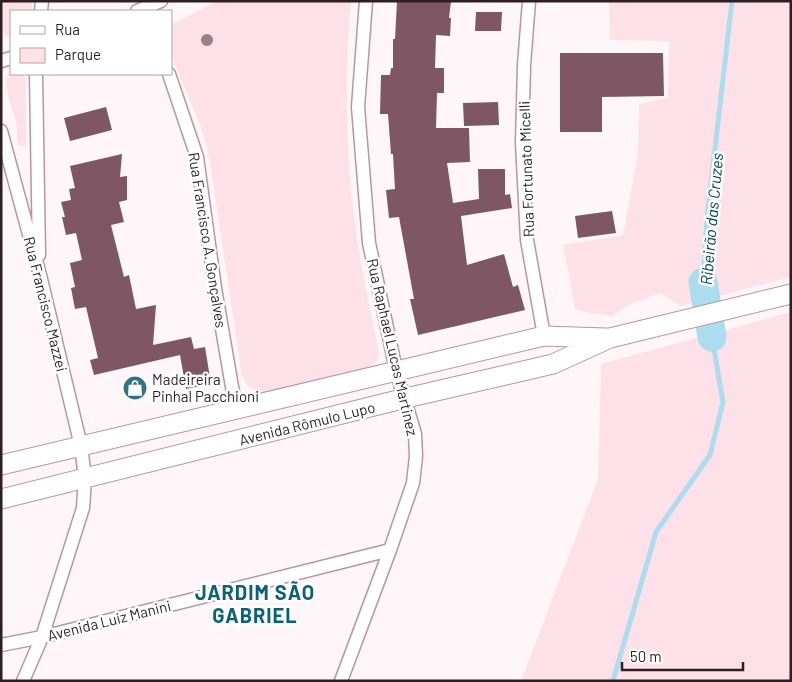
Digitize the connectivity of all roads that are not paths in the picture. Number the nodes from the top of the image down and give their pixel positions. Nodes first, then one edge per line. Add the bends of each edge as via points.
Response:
1 (161, 1) edge
2 (366, 1) edge
3 (528, 1) edge
4 (145, 10) edge
5 (36, 75) edge
6 (169, 75) edge
7 (1, 131) edge
8 (40, 275) junction
9 (791, 294) edge
10 (544, 336) junction
11 (610, 338) junction
12 (396, 370) junction
13 (406, 398) junction
14 (236, 410) junction
15 (81, 446) junction
16 (1, 465) edge
17 (85, 478) junction
18 (1, 499) edge
19 (390, 550) junction
20 (42, 637) junction
21 (1, 644) edge
22 (23, 681) edge
23 (341, 681) edge

1 - 4 street
2 - 12 street, Rua Raphael Lucas Martinez via 358,107 369,243
3 - 10 street, Rua Fortunato Micelli via 522,143 528,240
5 - 8 street
6 - 14 street, Rua Francisco A. Gonçalves via 197,157
7 - 8 street, Rua Francisco Mazzei
8 - 15 street, Rua Francisco Mazzei
9 - 11 street, Avenida Rômulo Lupo
10 - 11 street, Avenida Rômulo Lupo
10 - 12 street, Avenida Rômulo Lupo
11 - 13 street, Avenida Rômulo Lupo via 553,364
12 - 13 street, Rua Raphael Lucas Martinez
12 - 14 street, Avenida Rômulo Lupo
13 - 17 street, Avenida Rômulo Lupo
13 - 19 street, Rua Raphael Lucas Martinez via 415,434 416,456 413,483
14 - 15 street, Avenida Rômulo Lupo
15 - 16 street, Avenida Rômulo Lupo
15 - 17 street, Rua Francisco Mazzei
17 - 18 street, Avenida Rômulo Lupo
17 - 20 street, Rua Francisco Mazzei via 84,508
19 - 20 street, Avenida Luiz Manini
19 - 23 street, Rua Raphael Lucas Martinez
20 - 21 street, Avenida Luiz Manini
20 - 22 street, Rua Francisco Mazzei

